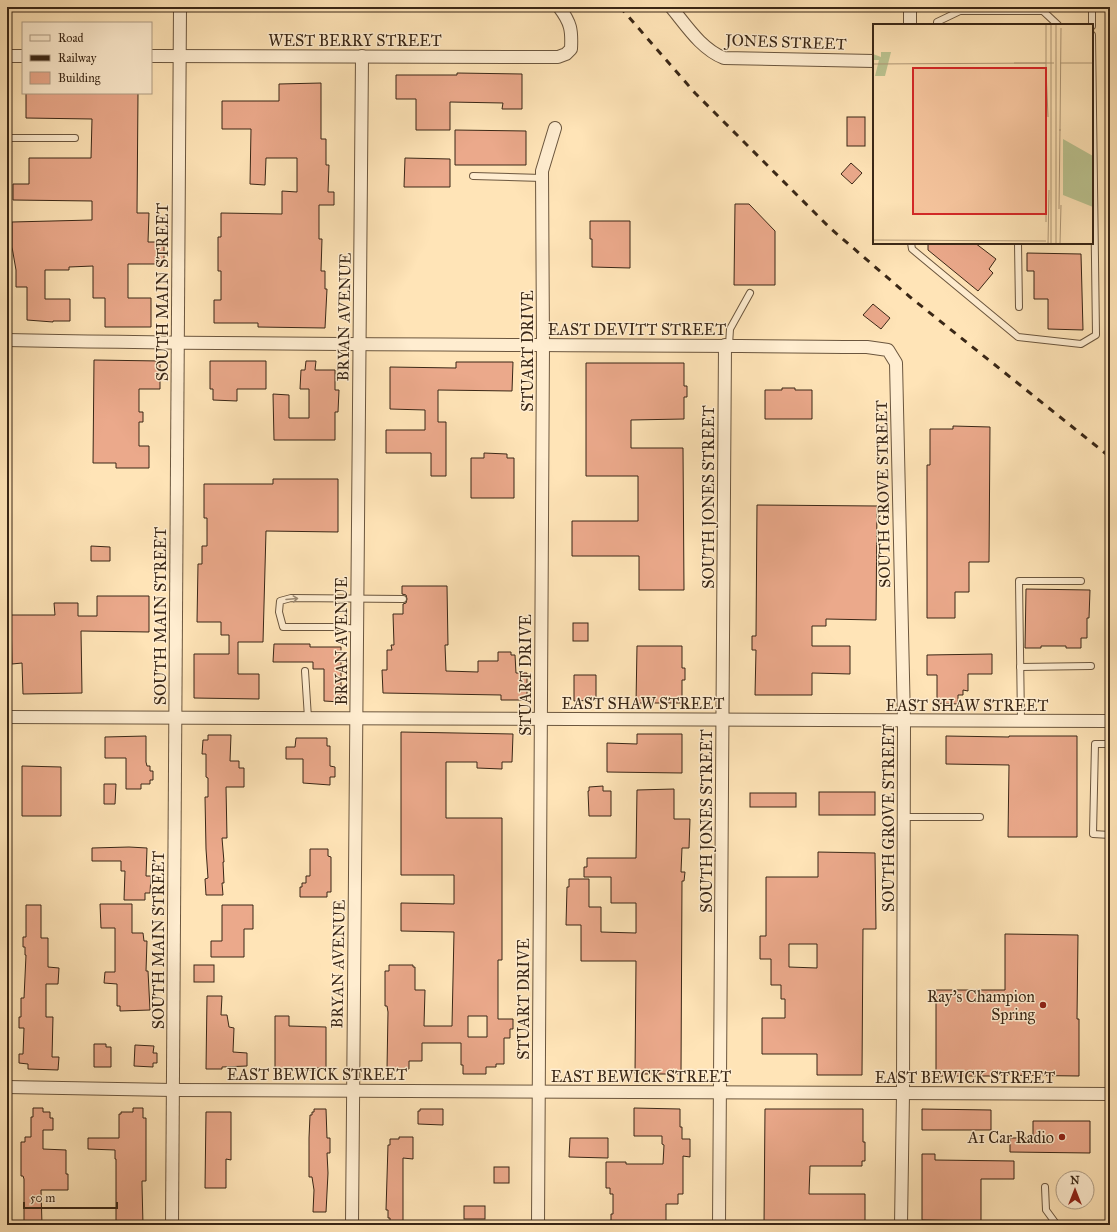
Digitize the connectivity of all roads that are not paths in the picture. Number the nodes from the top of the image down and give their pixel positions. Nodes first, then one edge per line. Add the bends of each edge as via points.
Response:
1 (180, 7) edge
2 (559, 7) edge
3 (671, 7) edge
4 (910, 7) edge
5 (1092, 7) edge
6 (960, 9) edge
7 (1043, 9) edge
8 (910, 24) edge
9 (936, 24) edge
10 (1057, 24) edge
11 (1092, 24) edge
12 (7, 56) edge
13 (22, 56) edge
14 (152, 56) edge
15 (180, 56) junction
16 (362, 56) junction
17 (873, 61) edge
18 (555, 128) dead end
19 (7, 138) edge
20 (75, 138) dead end
21 (473, 176) dead end
22 (542, 178) junction
23 (1093, 220) edge
24 (911, 244) edge
25 (1018, 244) edge
26 (750, 293) dead end
27 (1019, 307) dead end
28 (7, 340) edge
29 (178, 344) junction
30 (360, 344) junction
31 (543, 344) junction
32 (727, 345) junction
33 (896, 363) joint
34 (1081, 581) dead end
35 (358, 599) junction
36 (403, 599) dead end
37 (357, 629) junction
38 (1091, 666) dead end
39 (1020, 667) junction
40 (305, 671) dead end
41 (7, 717) edge
42 (175, 718) junction
43 (308, 718) junction
44 (357, 718) junction
45 (541, 719) junction
46 (722, 720) junction
47 (904, 720) junction
48 (1020, 721) junction
49 (1110, 721) edge
50 (1110, 744) edge
51 (904, 817) junction
52 (980, 817) dead end
53 (1110, 835) edge
54 (7, 1087) edge
55 (173, 1090) junction
56 (353, 1090) junction
57 (539, 1091) junction
58 (720, 1092) junction
59 (903, 1093) junction
60 (1110, 1094) edge
61 (1045, 1187) dead end
62 (172, 1225) edge
63 (352, 1225) edge
64 (538, 1225) edge
65 (719, 1225) edge
66 (901, 1225) edge
67 (1057, 1225) edge

1 - 15 street, SOUTH MAIN STREET
2 - 16 street, WEST BERRY STREET via 568,19 572,31 571,49 558,57
3 - 17 street, JONES STREET via 696,37 715,54 724,58
4 - 8 street
5 - 11 lane
6 - 7 lane
6 - 9 lane
7 - 10 lane
12 - 13 street
14 - 15 street, WEST BERRY STREET
15 - 16 street, WEST BERRY STREET
15 - 29 street, SOUTH MAIN STREET
16 - 30 street, BRYAN AVENUE
18 - 22 street, STUART DRIVE via 542,170
19 - 20 lane
21 - 22 lane
22 - 31 street, STUART DRIVE
23 - 24 lane via 1096,335 1081,344 1018,337 912,249
25 - 27 lane
26 - 32 lane via 730,329
28 - 29 street, EAST DEVITT STREET
29 - 30 street, EAST DEVITT STREET
29 - 42 street, SOUTH MAIN STREET
30 - 31 street, EAST DEVITT STREET
30 - 35 street, BRYAN AVENUE
31 - 32 street, EAST DEVITT STREET
31 - 45 street, STUART DRIVE
32 - 33 street, EAST DEVITT STREET via 867,347 888,350
32 - 46 street, SOUTH JONES STREET
33 - 47 street, SOUTH GROVE STREET
34 - 39 lane via 1019,581
35 - 36 lane
35 - 37 street, BRYAN AVENUE
37 -> 35 lane via 283,627 279,612 280,601 291,598
37 - 44 street, BRYAN AVENUE
38 - 39 lane
39 - 48 lane
40 - 43 lane
41 - 42 street, EAST SHAW STREET
42 - 43 street, EAST SHAW STREET
42 - 55 street, SOUTH MAIN STREET
43 - 44 street, EAST SHAW STREET
44 - 45 street, EAST SHAW STREET
44 - 56 street, BRYAN AVENUE
45 - 46 street, EAST SHAW STREET
45 - 57 street, STUART DRIVE
46 - 47 street, EAST SHAW STREET
46 - 58 street, SOUTH JONES STREET
47 - 48 street, EAST SHAW STREET
47 - 51 street, SOUTH GROVE STREET
48 - 49 street, EAST SHAW STREET
50 - 53 lane via 1095,744 1093,834
51 - 52 lane
51 - 59 street, SOUTH GROVE STREET
54 - 55 street, EAST BEWICK STREET
55 - 56 street, EAST BEWICK STREET
55 - 62 street, SOUTH MAIN STREET
56 - 57 street, EAST BEWICK STREET
56 - 63 street, BRYAN AVENUE
57 - 58 street, EAST BEWICK STREET
57 - 64 street, STUART DRIVE
58 - 59 street, EAST BEWICK STREET
58 - 65 street, SOUTH JONES STREET
59 - 60 street, EAST BEWICK STREET
59 - 66 street, SOUTH GROVE STREET
61 - 67 lane via 1046,1210

